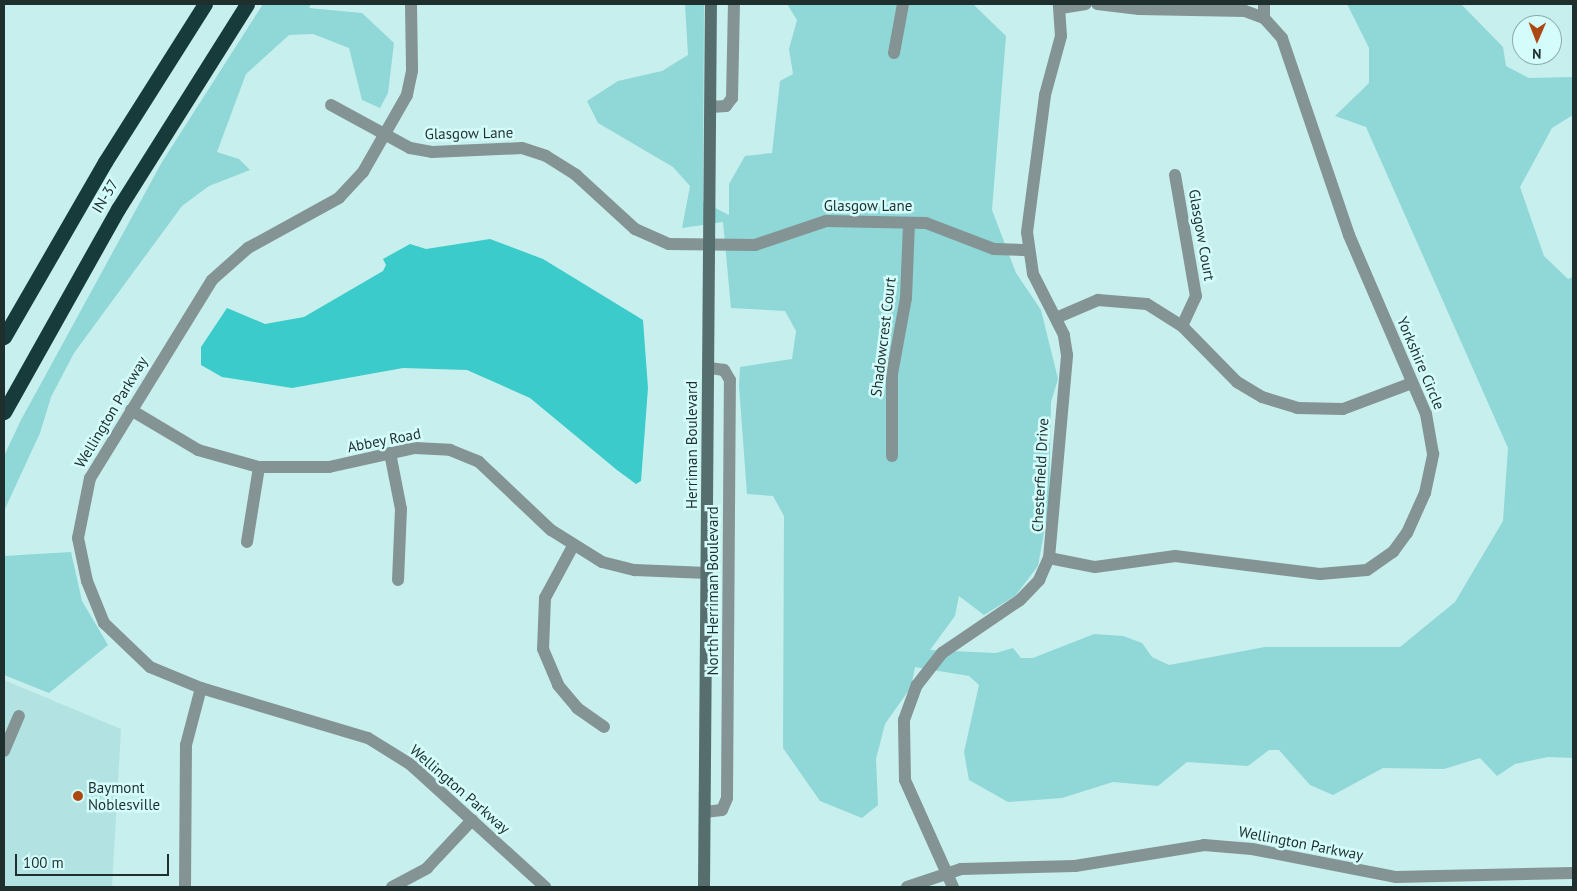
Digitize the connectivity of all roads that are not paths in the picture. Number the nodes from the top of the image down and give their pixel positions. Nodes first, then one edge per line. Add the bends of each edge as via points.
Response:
1 (205, 4) edge
2 (247, 4) edge
3 (411, 4) edge
4 (711, 4) edge
5 (734, 4) edge
6 (903, 4) edge
7 (1086, 4) edge
8 (1097, 4) edge
9 (1264, 4) edge
10 (1060, 6) edge
11 (1264, 18) junction
12 (894, 54) dead end
13 (331, 105) dead end
14 (711, 107) junction
15 (385, 136) junction
16 (1176, 175) dead end
17 (909, 223) junction
18 (710, 246) junction
19 (1028, 250) junction
20 (1056, 318) junction
21 (1182, 326) junction
22 (4, 338) edge
23 (709, 368) junction
24 (1412, 383) junction
25 (131, 410) junction
26 (4, 412) edge
27 (390, 453) junction
28 (892, 456) dead end
29 (260, 468) junction
30 (247, 542) dead end
31 (572, 546) junction
32 (1049, 558) junction
33 (707, 573) junction
34 (398, 580) dead end
35 (201, 688) junction
36 (19, 716) dead end
37 (604, 727) dead end
38 (4, 752) edge
39 (705, 812) junction
40 (472, 820) junction
41 (946, 873) junction
42 (1573, 873) edge
43 (185, 887) edge
44 (392, 887) edge
45 (546, 887) edge
46 (704, 887) edge
47 (907, 887) edge
48 (953, 887) edge

1 - 22 highway, IN-37 via 104,162
2 - 26 highway, IN-37 via 118,209
3 - 15 street, Wellington Parkway via 410,82
4 - 14 street, Herriman Boulevard
5 - 14 street via 732,98 726,106
6 - 12 street
7 - 10 street
8 - 11 street via 1139,9 1245,11
9 - 11 street
10 - 19 street, Chesterfield Drive via 1061,36 1045,95
11 - 24 street, Yorkshire Circle via 1288,51 1349,235
13 - 15 street, Glasgow Lane
14 - 18 street, Herriman Boulevard
15 - 18 street, Glasgow Lane via 421,151 505,148 540,153 576,175 635,230 669,244
15 - 25 street, Wellington Parkway via 363,172 339,198 248,248 220,270
16 - 21 street, Glasgow Court via 1196,296
17 - 18 street, Glasgow Lane via 817,222 762,243
17 - 19 street, Glasgow Lane via 934,224 994,249
17 - 28 street, Shadowcrest Court via 906,298 892,374
18 - 23 street, Herriman Boulevard
19 - 20 street, Chesterfield Drive via 1038,288
20 - 21 street via 1085,304 1122,299 1147,304
20 - 32 street, Chesterfield Drive via 1064,336 1067,365
21 - 24 street via 1232,378 1284,405 1343,409
23 - 33 street, Herriman Boulevard
23 - 39 street, North Herriman Boulevard via 724,370 730,380 727,798 722,810
24 - 32 street, Yorkshire Circle via 1430,429 1430,479 1408,533 1373,567 1320,574 1190,557 1095,567
25 - 29 street, Abbey Road via 198,450
25 - 35 street, Wellington Parkway via 85,492 78,532 82,563 100,615 116,637 150,667
27 - 29 street, Abbey Road via 329,467
27 - 31 street, Abbey Road via 429,447 469,457
27 - 34 street via 401,509
29 - 30 street
31 - 33 street, Abbey Road via 602,562 635,570
31 - 37 street via 545,598 541,636 558,685 577,708
32 - 41 street, Chesterfield Drive via 1039,580 1020,600 942,652 925,672 906,713 901,747 905,780
33 - 39 street, Herriman Boulevard
35 - 40 street, Wellington Parkway via 368,738 410,764
35 - 43 street via 186,745
36 - 38 street
39 - 46 street, Herriman Boulevard
40 - 44 street via 427,868
40 - 45 street, Wellington Parkway
41 - 42 street, Wellington Parkway via 1075,866 1183,846 1224,845 1396,877
41 - 47 street, Wellington Parkway
41 - 48 street, Chesterfield Drive

